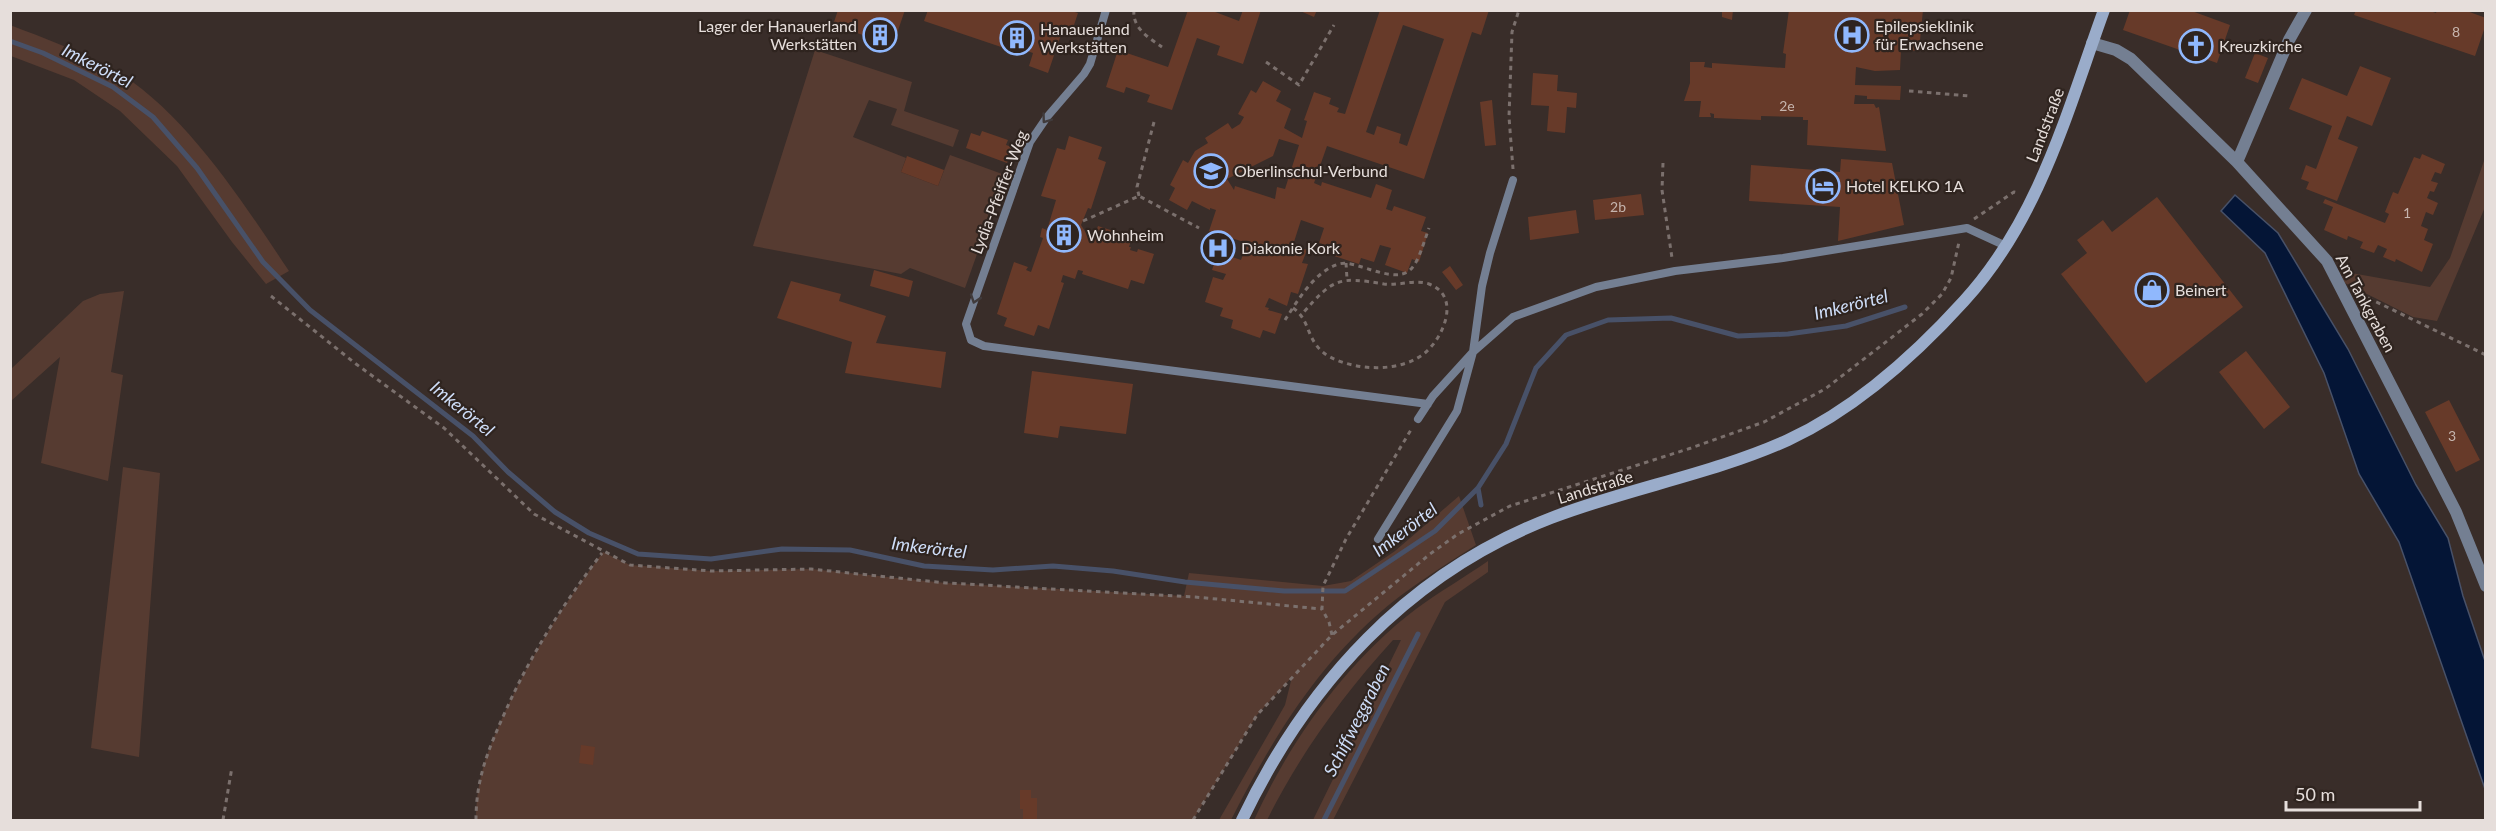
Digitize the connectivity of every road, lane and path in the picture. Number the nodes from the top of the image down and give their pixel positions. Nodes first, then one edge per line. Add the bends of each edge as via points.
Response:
1 (1106, 10) edge
2 (1134, 10) edge
3 (1520, 10) edge
4 (2104, 10) edge
5 (2306, 10) edge
6 (1334, 25) dead end
7 (2092, 42) junction
8 (1162, 47) dead end
9 (1266, 62) dead end
10 (1909, 91) dead end
11 (1970, 96) dead end
12 (1154, 122) dead end
13 (2237, 162) junction
14 (1663, 163) dead end
15 (1513, 180) joint
16 (1140, 196) junction
17 (2035, 196) junction
18 (1083, 221) dead end
19 (1970, 225) junction
20 (1199, 228) dead end
21 (1429, 228) dead end
22 (2006, 246) junction
23 (1346, 263) junction
24 (1674, 271) junction
25 (1347, 279) junction
26 (2344, 294) junction
27 (271, 296) dead end
28 (1293, 308) junction
29 (1302, 314) junction
30 (1286, 320) dead end
31 (1473, 352) junction
32 (2486, 355) edge
33 (1428, 404) junction
34 (1418, 419) joint
35 (1378, 539) dead end
36 (603, 552) junction
37 (2486, 586) edge
38 (1322, 609) junction
39 (1332, 635) junction
40 (232, 767) dead end
41 (223, 820) edge
42 (476, 820) edge
43 (1192, 820) edge
44 (1242, 820) edge

1 -> 33 lane, Lydia-Pfeiffer-Weg via 1090,64 1030,142 966,324 971,340 984,346
2 - 8 path via 1139,29
3 - 15 path via 1512,32 1509,117
4 - 7 main road, Landstraße
5 - 13 street via 2289,40
6 - 9 path via 1299,85
7 - 13 street, Am Tankgraben via 2131,59
7 - 17 main road, Landstraße
10 - 11 path
12 - 16 path via 1137,187
13 - 26 street, Am Tankgraben via 2327,261
14 - 24 path via 1662,190
15 - 31 lane via 1482,286
16 - 18 path
16 - 20 path
17 - 19 path via 2014,192
17 - 22 main road, Landstraße
19 - 22 lane
19 - 24 lane via 1793,256
19 - 39 path via 1959,241 1951,278 1942,294 1825,389 1754,426 1510,506 1430,554
21 - 23 path via 1418,260 1407,272 1394,277
22 - 44 main road, Landstraße via 1966,300 1896,369 1809,430 1724,464 1552,518 1475,555 1438,578 1382,623 1317,695 1263,777
23 - 25 path
23 - 28 path via 1325,270
24 - 31 lane via 1596,287 1513,317
25 - 29 path via 1334,283
25 - 29 path via 1397,286 1429,284 1447,301 1446,321 1425,353 1396,367 1374,367 1331,358 1310,338
26 - 32 path via 2357,292
26 - 37 street, Am Tankgraben via 2456,512
27 - 36 path via 444,428 534,514
28 - 29 path
28 - 30 path
31 - 33 lane
31 - 35 lane via 1457,411
33 - 34 lane
34 - 38 path via 1346,539 1323,586
36 - 38 path via 630,565 711,571 811,569 946,583 1195,597
36 - 42 path via 536,648 513,694 484,758
38 - 39 path
39 - 43 path via 1257,716
40 - 41 path

